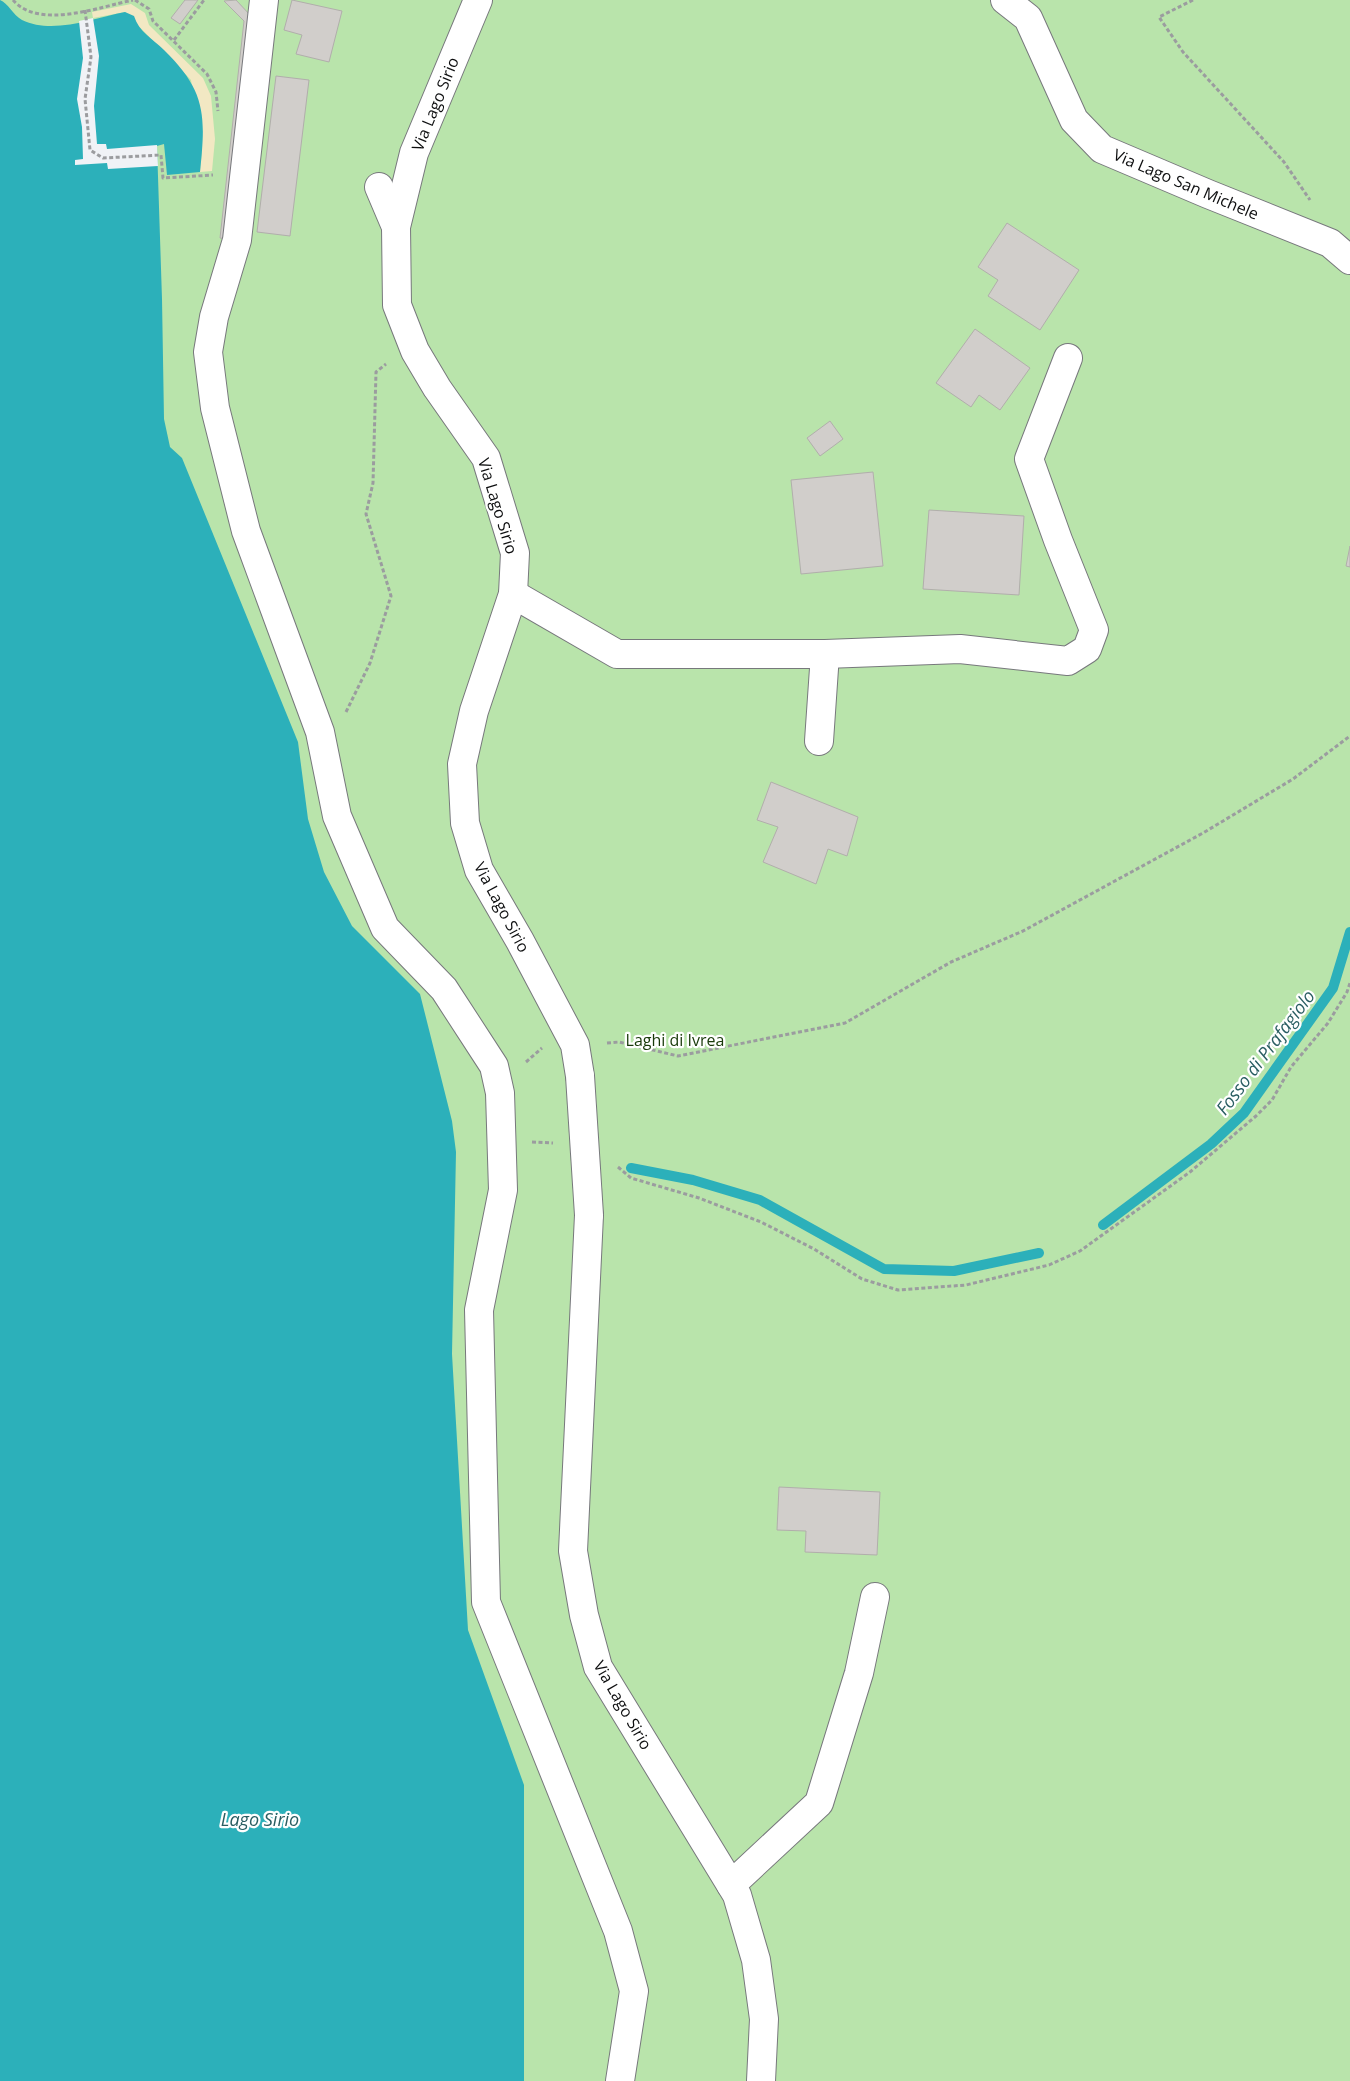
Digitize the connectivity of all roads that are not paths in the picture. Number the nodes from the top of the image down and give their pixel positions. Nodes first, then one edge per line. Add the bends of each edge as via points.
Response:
1 (264, 0) edge
2 (478, 0) edge
3 (1004, 0) edge
4 (379, 187) dead end
5 (396, 227) junction
6 (1350, 260) edge
7 (1068, 358) dead end
8 (512, 594) junction
9 (825, 654) junction
10 (820, 741) dead end
11 (875, 1597) dead end
12 (731, 1886) junction
13 (620, 2081) edge
14 (761, 2081) edge

1 - 13 street via 237,240 218,301 208,352 215,408 246,532 320,732 337,816 385,928 444,989 494,1066 500,1092 503,1190 479,1310 486,1602 618,1931 634,1990
2 - 5 street, Via Lago Sirio via 414,153
3 - 6 street, Via Lago San Michele via 1028,18 1074,120 1102,149 1330,243
4 - 5 street
5 - 8 street, Via Lago Sirio via 397,304 415,350 486,458 515,553
7 - 9 street via 1029,460 1094,630 1087,649 1068,661 960,649
8 - 9 street via 617,654
8 - 12 street, Via Lago Sirio, bridge via 474,710 462,764 465,823 479,870 575,1045 580,1076 589,1215 573,1551 584,1615 598,1668
9 - 10 street
11 - 12 street via 858,1673 819,1803
12 - 14 street, Via Lago Sirio via 737,1895 756,1960 764,2019

